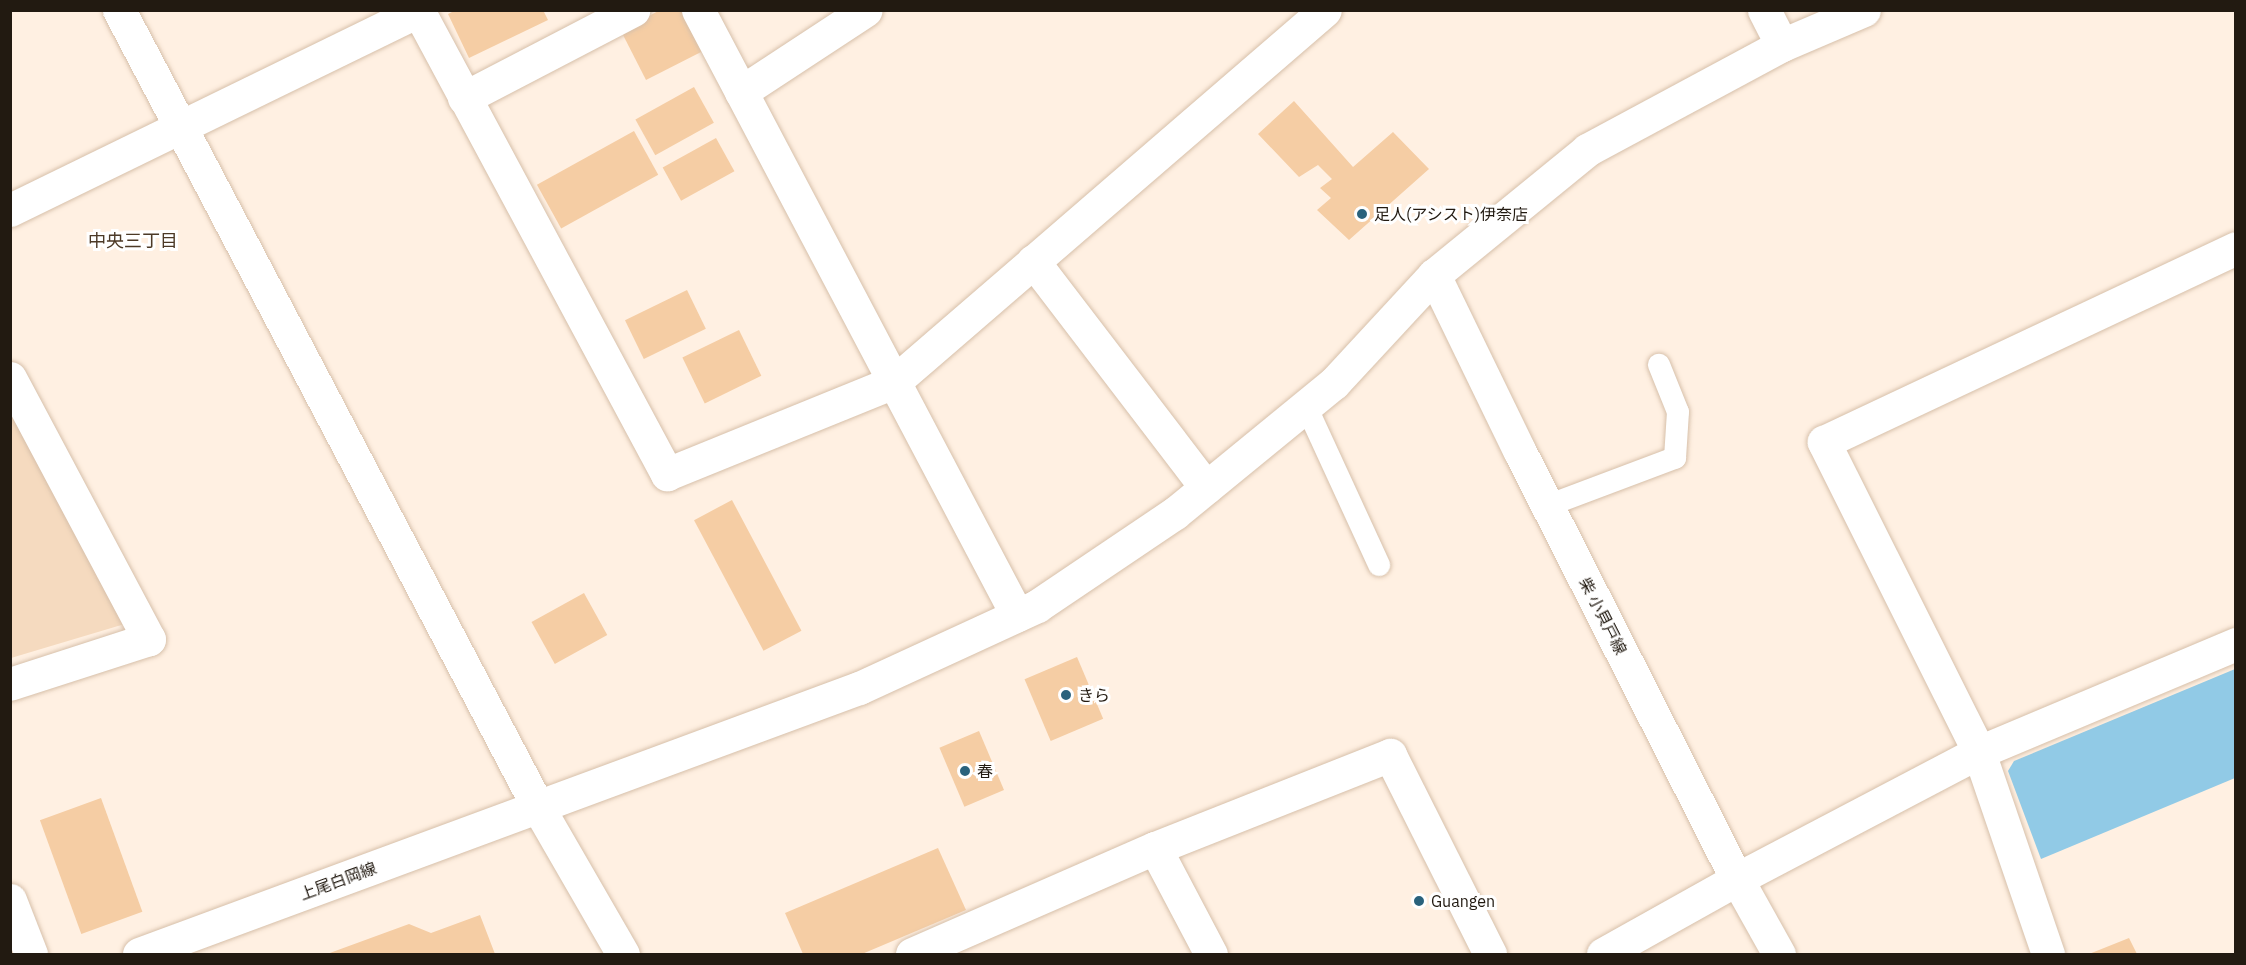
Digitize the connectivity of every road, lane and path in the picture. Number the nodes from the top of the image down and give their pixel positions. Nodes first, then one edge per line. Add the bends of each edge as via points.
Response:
1 (118, 10) edge
2 (633, 10) edge
3 (698, 10) edge
4 (866, 10) edge
5 (1325, 10) edge
6 (1764, 10) edge
7 (1864, 10) edge
8 (418, 11) edge
9 (1782, 45) junction
10 (741, 92) junction
11 (465, 98) junction
12 (181, 127) junction
13 (10, 210) edge
14 (2235, 248) edge
15 (1033, 261) junction
16 (1434, 274) junction
17 (1659, 365) dead end
18 (10, 378) edge
19 (894, 382) junction
20 (1306, 406) junction
21 (1206, 487) junction
22 (1547, 506) junction
23 (1379, 565) dead end
24 (1017, 615) junction
25 (2235, 644) edge
26 (10, 684) edge
27 (1979, 752) junction
28 (538, 807) junction
29 (1155, 848) junction
30 (1737, 879) junction
31 (10, 900) edge
32 (31, 954) edge
33 (139, 954) edge
34 (623, 954) edge
35 (916, 954) edge
36 (1211, 954) edge
37 (1490, 954) edge
38 (1603, 954) edge
39 (1779, 954) edge
40 (2048, 954) edge

1 - 12 street
2 - 11 street
3 - 10 street
4 - 10 street
5 - 15 street
6 - 9 street
7 - 9 street, 上尾白岡線
8 - 11 street
8 - 12 street
9 - 16 street, 上尾白岡線 via 1587,150
10 - 19 street
11 - 19 street via 668,474
12 - 13 street
12 - 28 street
14 - 27 street via 1824,442
15 - 19 street
15 - 21 street
16 - 20 street, 上尾白岡線 via 1334,383
16 - 22 street, 柴 小貝戸線
17 - 22 lane via 1678,412 1675,458
18 - 26 street via 150,639
19 - 24 street
20 - 21 street, 上尾白岡線
20 - 23 lane
21 - 24 street, 上尾白岡線 via 1175,513 1037,606
22 - 30 street, 柴 小貝戸線
24 - 28 street, 上尾白岡線 via 859,688
25 - 27 street
27 - 30 street
27 - 40 street
28 - 33 street, 上尾白岡線
28 - 34 street
29 - 35 street
29 - 36 street
29 - 37 street via 1390,755
30 - 38 street
30 - 39 street, 柴 小貝戸線
31 - 32 street

